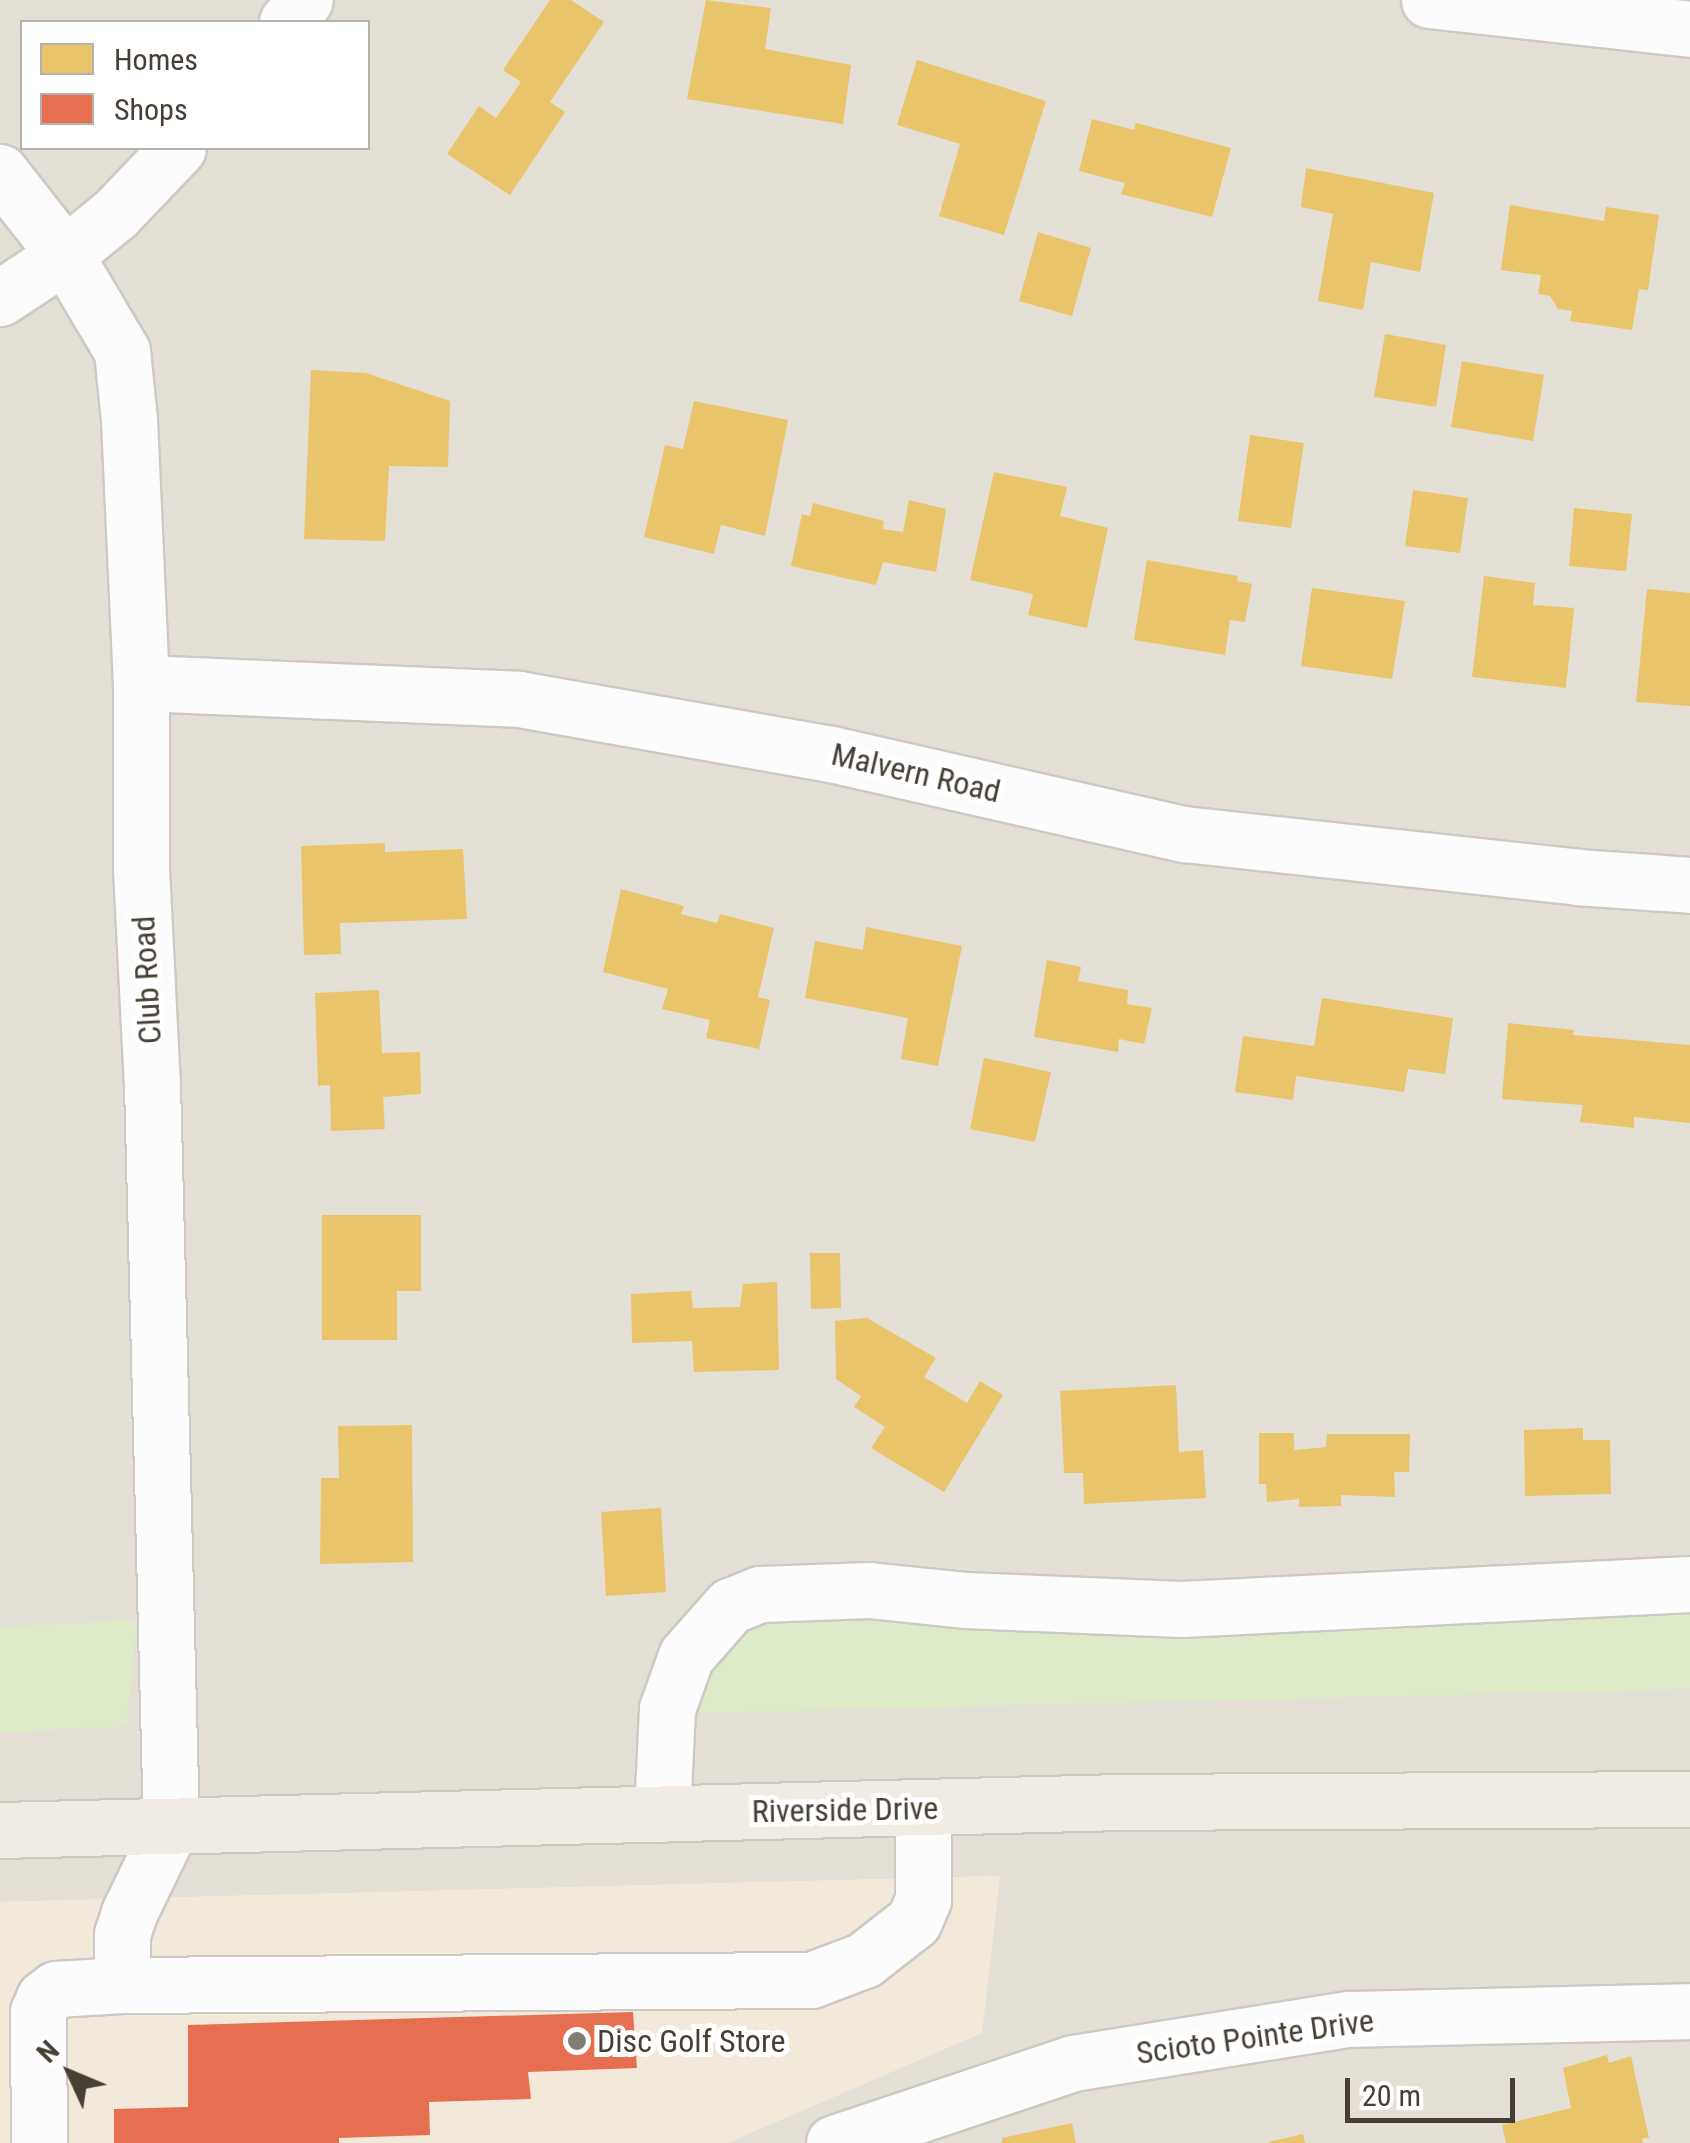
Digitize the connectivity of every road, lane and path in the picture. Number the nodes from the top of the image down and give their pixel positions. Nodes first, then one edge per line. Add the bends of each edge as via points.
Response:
1 (305, 0) edge
2 (1429, 0) edge
3 (289, 20) edge
4 (1690, 28) edge
5 (176, 150) edge
6 (0, 172) edge
7 (66, 255) junction
8 (0, 298) edge
9 (141, 684) junction
10 (1690, 885) edge
11 (1690, 1584) edge
12 (1690, 1798) edge
13 (923, 1808) junction
14 (662, 1814) junction
15 (170, 1826) junction
16 (0, 1830) edge
17 (122, 1985) junction
18 (1690, 2011) edge
19 (39, 2143) edge
20 (834, 2143) edge

1 - 3 street
2 - 4 street
5 - 7 street
6 - 7 street, Club Road
7 - 8 street
7 - 9 street, Club Road via 122,352
9 - 10 street, Malvern Road via 519,699 831,754 1184,834
9 - 15 street, Club Road
11 - 14 street via 1181,1609 869,1590 760,1594 730,1606 686,1656 667,1710
12 - 13 main road, Riverside Drive
13 - 14 main road, Riverside Drive
13 - 17 street via 923,1900 914,1921 864,1960 811,1980
14 - 15 main road, Riverside Drive
15 - 16 main road, Riverside Drive
15 - 17 street via 122,1934
17 - 19 street via 56,1989 44,1998 36,2034
18 - 20 street, Scioto Pointe Drive via 1348,2019 1073,2063

